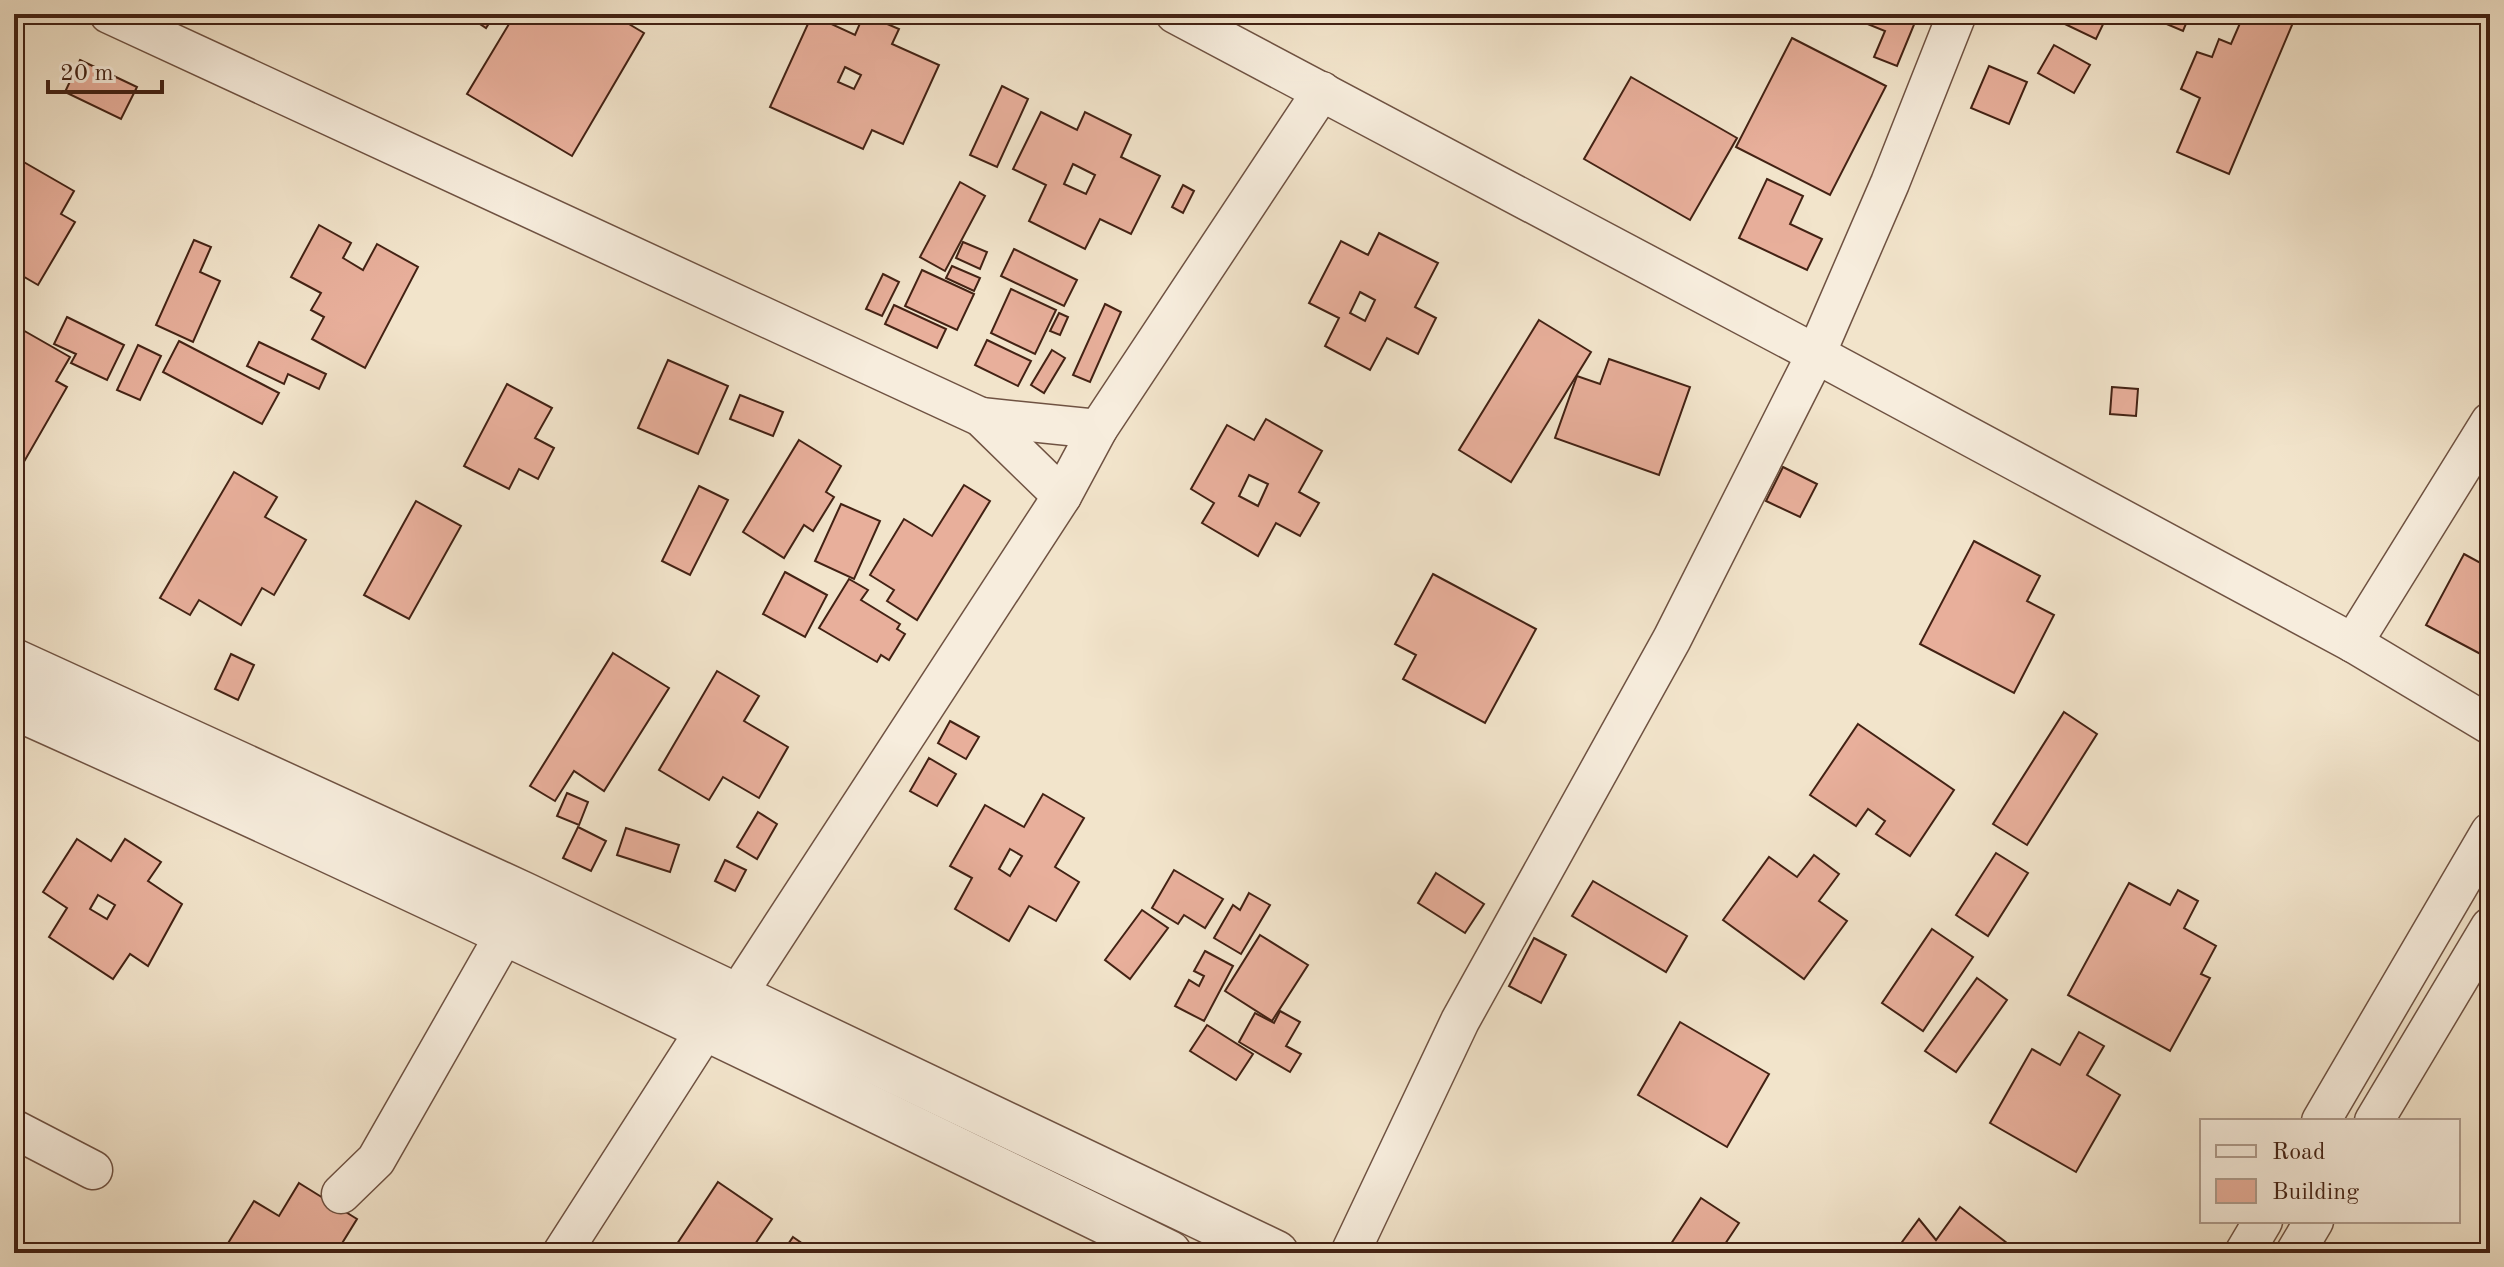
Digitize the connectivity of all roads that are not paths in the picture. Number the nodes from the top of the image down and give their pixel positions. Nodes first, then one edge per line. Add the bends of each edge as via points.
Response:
1 (109, 14) edge
2 (1175, 14) edge
3 (1957, 14) edge
4 (1322, 91) junction
5 (1816, 354) junction
6 (981, 417) junction
7 (2490, 422) edge
8 (1098, 429) junction
9 (1062, 496) junction
10 (2353, 643) junction
11 (14, 661) edge
12 (14, 707) edge
13 (2490, 725) edge
14 (2490, 832) edge
15 (2490, 927) edge
16 (505, 934) junction
17 (737, 995) junction
18 (707, 1027) junction
19 (2322, 1119) edge
20 (2375, 1119) edge
21 (14, 1129) edge
22 (93, 1170) dead end
23 (341, 1194) dead end
24 (2262, 1223) edge
25 (2313, 1223) edge
26 (562, 1253) edge
27 (1169, 1253) edge
28 (1276, 1253) edge
29 (1350, 1253) edge
30 (2244, 1253) edge
31 (2295, 1253) edge

1 - 6 street
2 - 4 street
3 - 5 street
4 - 5 street
4 - 8 street
5 - 10 street
5 - 29 street via 1672,639 1460,1021
6 - 8 street
6 - 9 street
7 - 10 street
8 - 9 street
9 - 17 street
10 - 13 street
11 - 17 street
12 - 16 street
14 - 19 street
15 - 20 street
16 - 18 street
16 - 23 street via 376,1160
17 - 28 street
18 - 26 street
18 - 27 street
21 - 22 street
24 - 30 street
25 - 31 street

